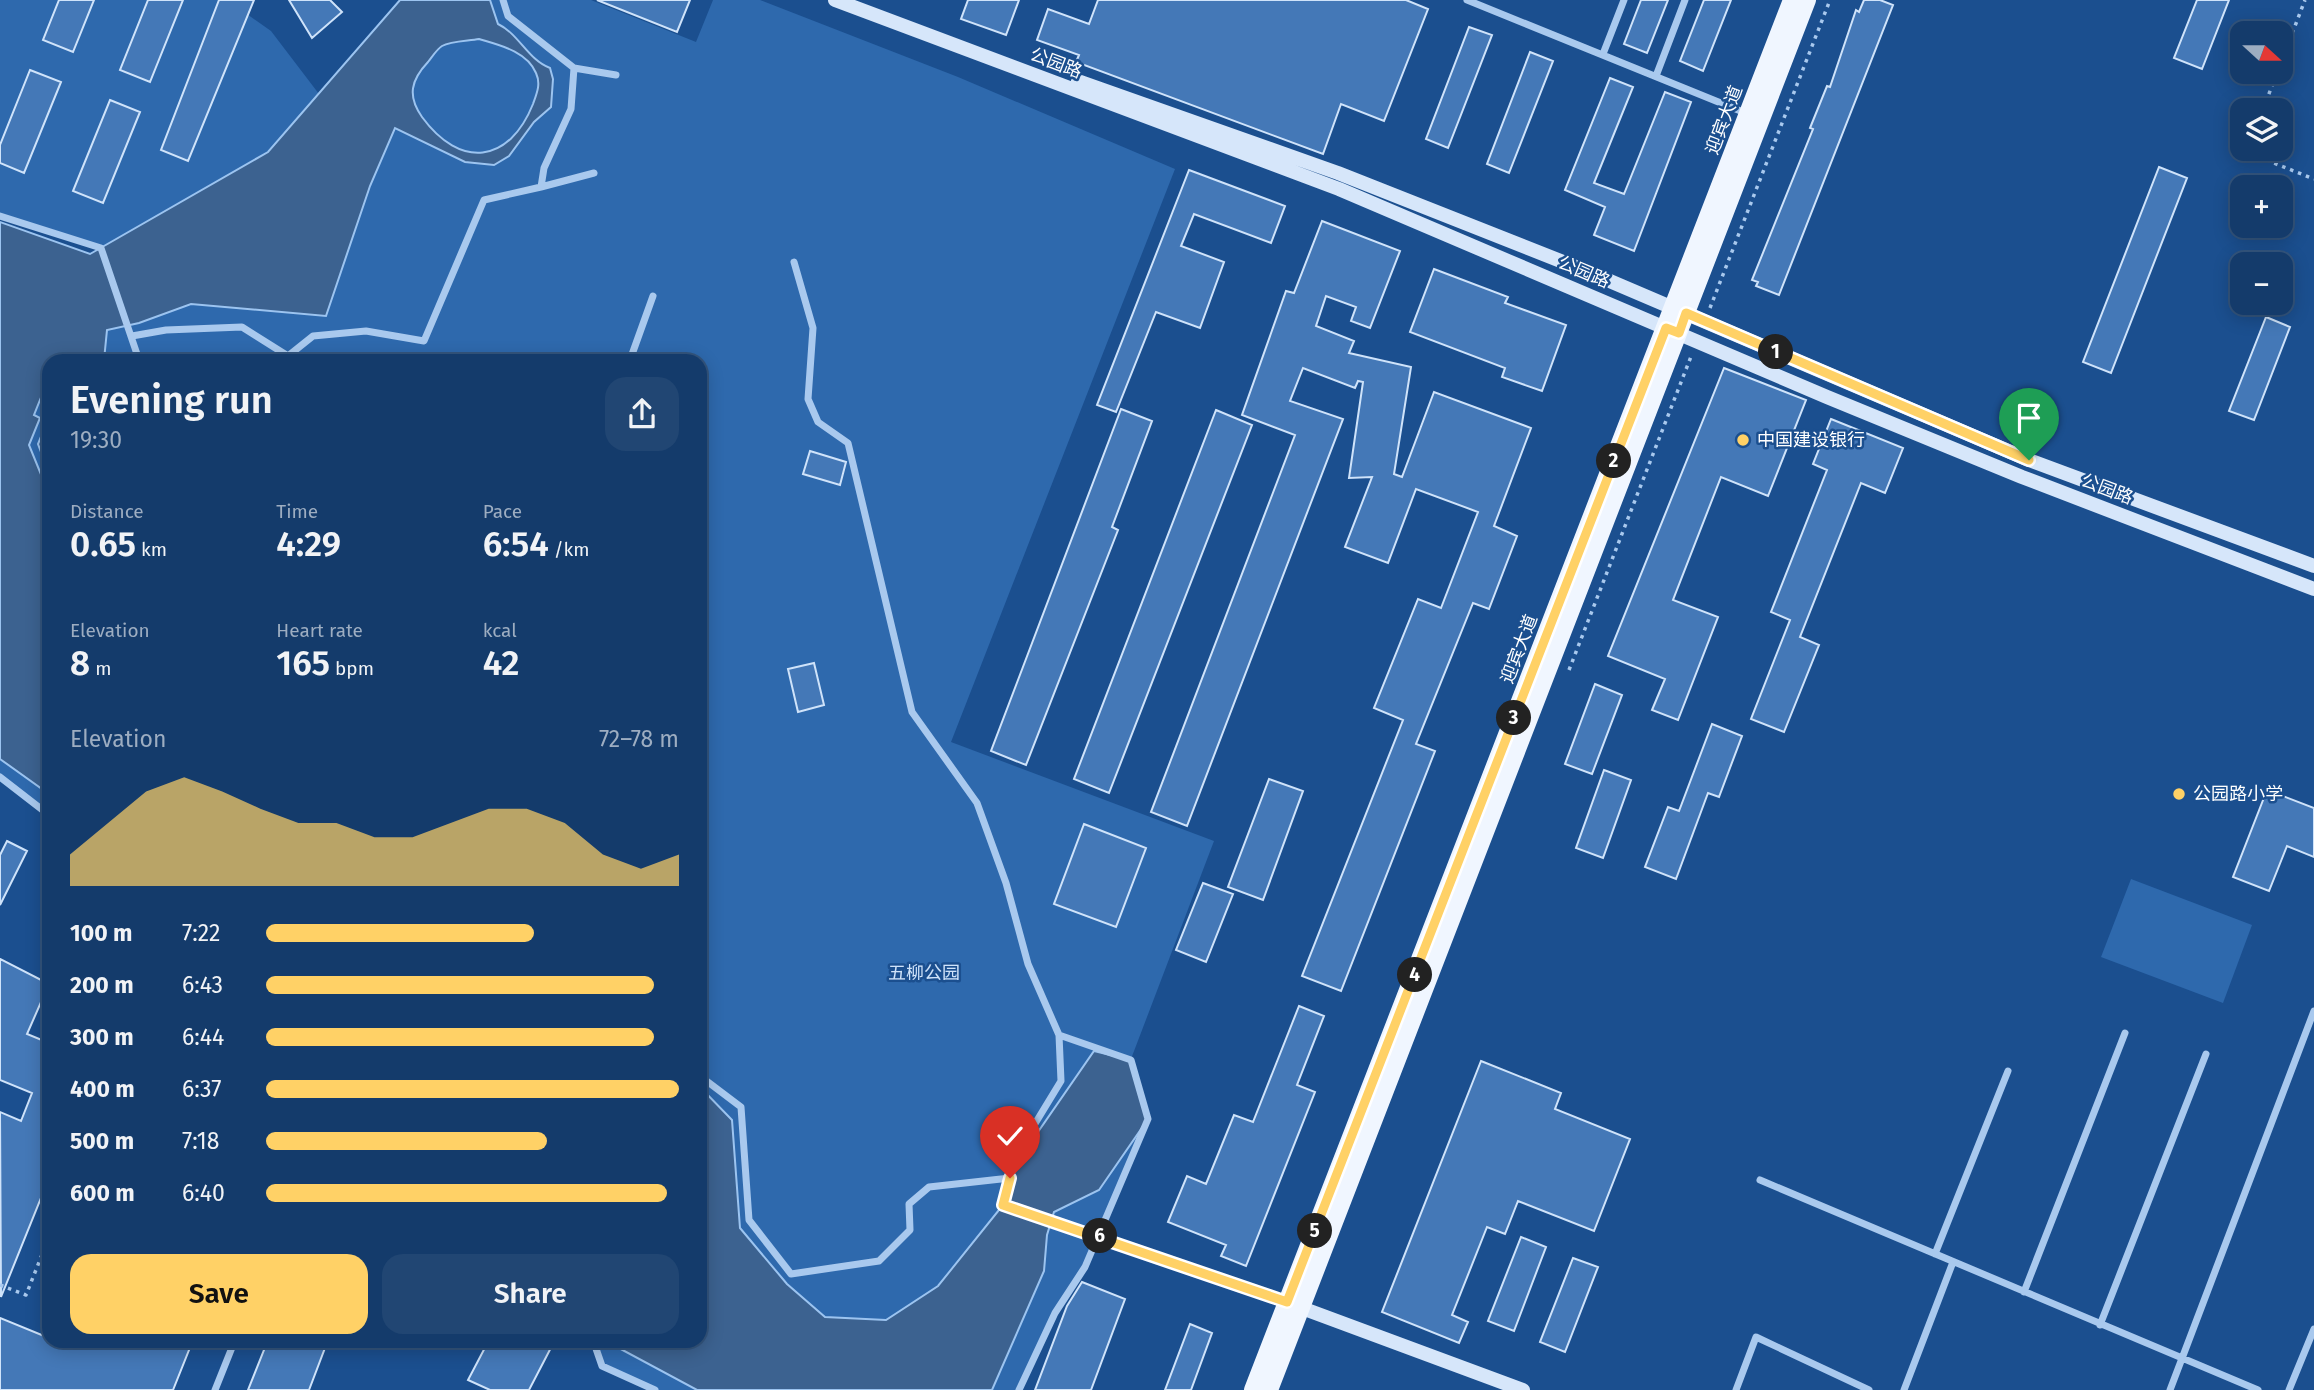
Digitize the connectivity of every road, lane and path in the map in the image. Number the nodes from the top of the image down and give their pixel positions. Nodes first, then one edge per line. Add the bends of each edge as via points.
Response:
1 (503, 0) edge
2 (835, 0) edge
3 (860, 0) edge
4 (1466, 0) edge
5 (1624, 0) edge
6 (1685, 0) edge
7 (1792, 0) edge
8 (1807, 0) edge
9 (2305, 0) edge
10 (2293, 31) edge
11 (1603, 54) junction
12 (574, 68) junction
13 (616, 75) dead end
14 (1656, 76) junction
15 (1749, 114) junction
16 (2269, 161) edge
17 (594, 173) dead end
18 (2314, 179) edge
19 (541, 187) junction
20 (0, 216) edge
21 (794, 262) dead end
22 (653, 296) dead end
23 (1680, 310) junction
24 (1672, 330) junction
25 (132, 336) junction
26 (137, 354) edge
27 (285, 354) edge
28 (290, 354) edge
29 (632, 354) edge
30 (2314, 566) edge
31 (2314, 589) edge
32 (0, 777) edge
33 (42, 810) edge
34 (2314, 1010) edge
35 (2125, 1033) dead end
36 (1059, 1035) junction
37 (2206, 1054) dead end
38 (2008, 1071) dead end
39 (707, 1081) edge
40 (1010, 1178) junction
41 (1760, 1180) dead end
42 (1098, 1235) junction
43 (1935, 1254) junction
44 (42, 1255) edge
45 (1953, 1262) junction
46 (0, 1285) edge
47 (2024, 1292) junction
48 (1294, 1305) junction
49 (2101, 1325) junction
50 (2314, 1329) edge
51 (232, 1348) edge
52 (596, 1348) edge
53 (2182, 1360) junction
54 (215, 1390) edge
55 (655, 1390) edge
56 (1019, 1390) edge
57 (1253, 1390) edge
58 (1269, 1390) edge
59 (1523, 1390) edge
60 (1736, 1390) edge
61 (1869, 1390) edge
62 (1904, 1390) edge
63 (2170, 1390) edge
64 (2258, 1390) edge
65 (2289, 1390) edge

1 - 12 street via 508,16
2 - 24 street, 公园路 via 1339,189
3 - 23 street via 1338,173
4 - 11 street
5 - 11 street
6 - 14 street
7 - 15 main road, 迎宾大道
8 - 23 main road, 迎宾大道
9 - 10 path
11 - 14 street
12 - 13 street
12 - 19 street via 571,109 544,168
14 - 15 street
15 - 23 main road, 迎宾大道
16 - 18 path
17 - 19 street
19 - 28 street via 484,200 424,341 366,331 313,336
20 - 25 street via 100,248
21 - 36 street via 813,328 808,399 818,422 848,443 912,712 977,803 1028,964
22 - 29 street
23 - 24 main road, 迎宾大道
23 - 30 street via 2029,460
24 - 31 street, 公园路 via 2022,477
24 - 48 main road, 迎宾大道
25 - 26 street
25 - 27 street via 242,327
32 - 33 street
34 - 53 street
35 - 47 street
36 - 40 street via 1061,1082 1019,1150
36 - 42 street via 1130,1060 1148,1119
37 - 49 street
38 - 43 street
39 - 40 street via 741,1107 749,1220 791,1274 879,1261 910,1230 909,1205 929,1187
40 - 42 street via 1003,1205
41 - 43 street
42 - 48 path
42 - 56 street
43 - 45 street
44 - 46 path via 26,1295
45 - 47 street
45 - 62 street
47 - 49 street
48 - 57 main road, 迎宾大道
48 - 58 main road, 迎宾大道
48 - 59 street
49 - 53 street
50 - 65 street
51 - 54 street
52 - 55 street via 602,1366
53 - 63 street
53 - 64 street
60 - 61 street via 1756,1338

